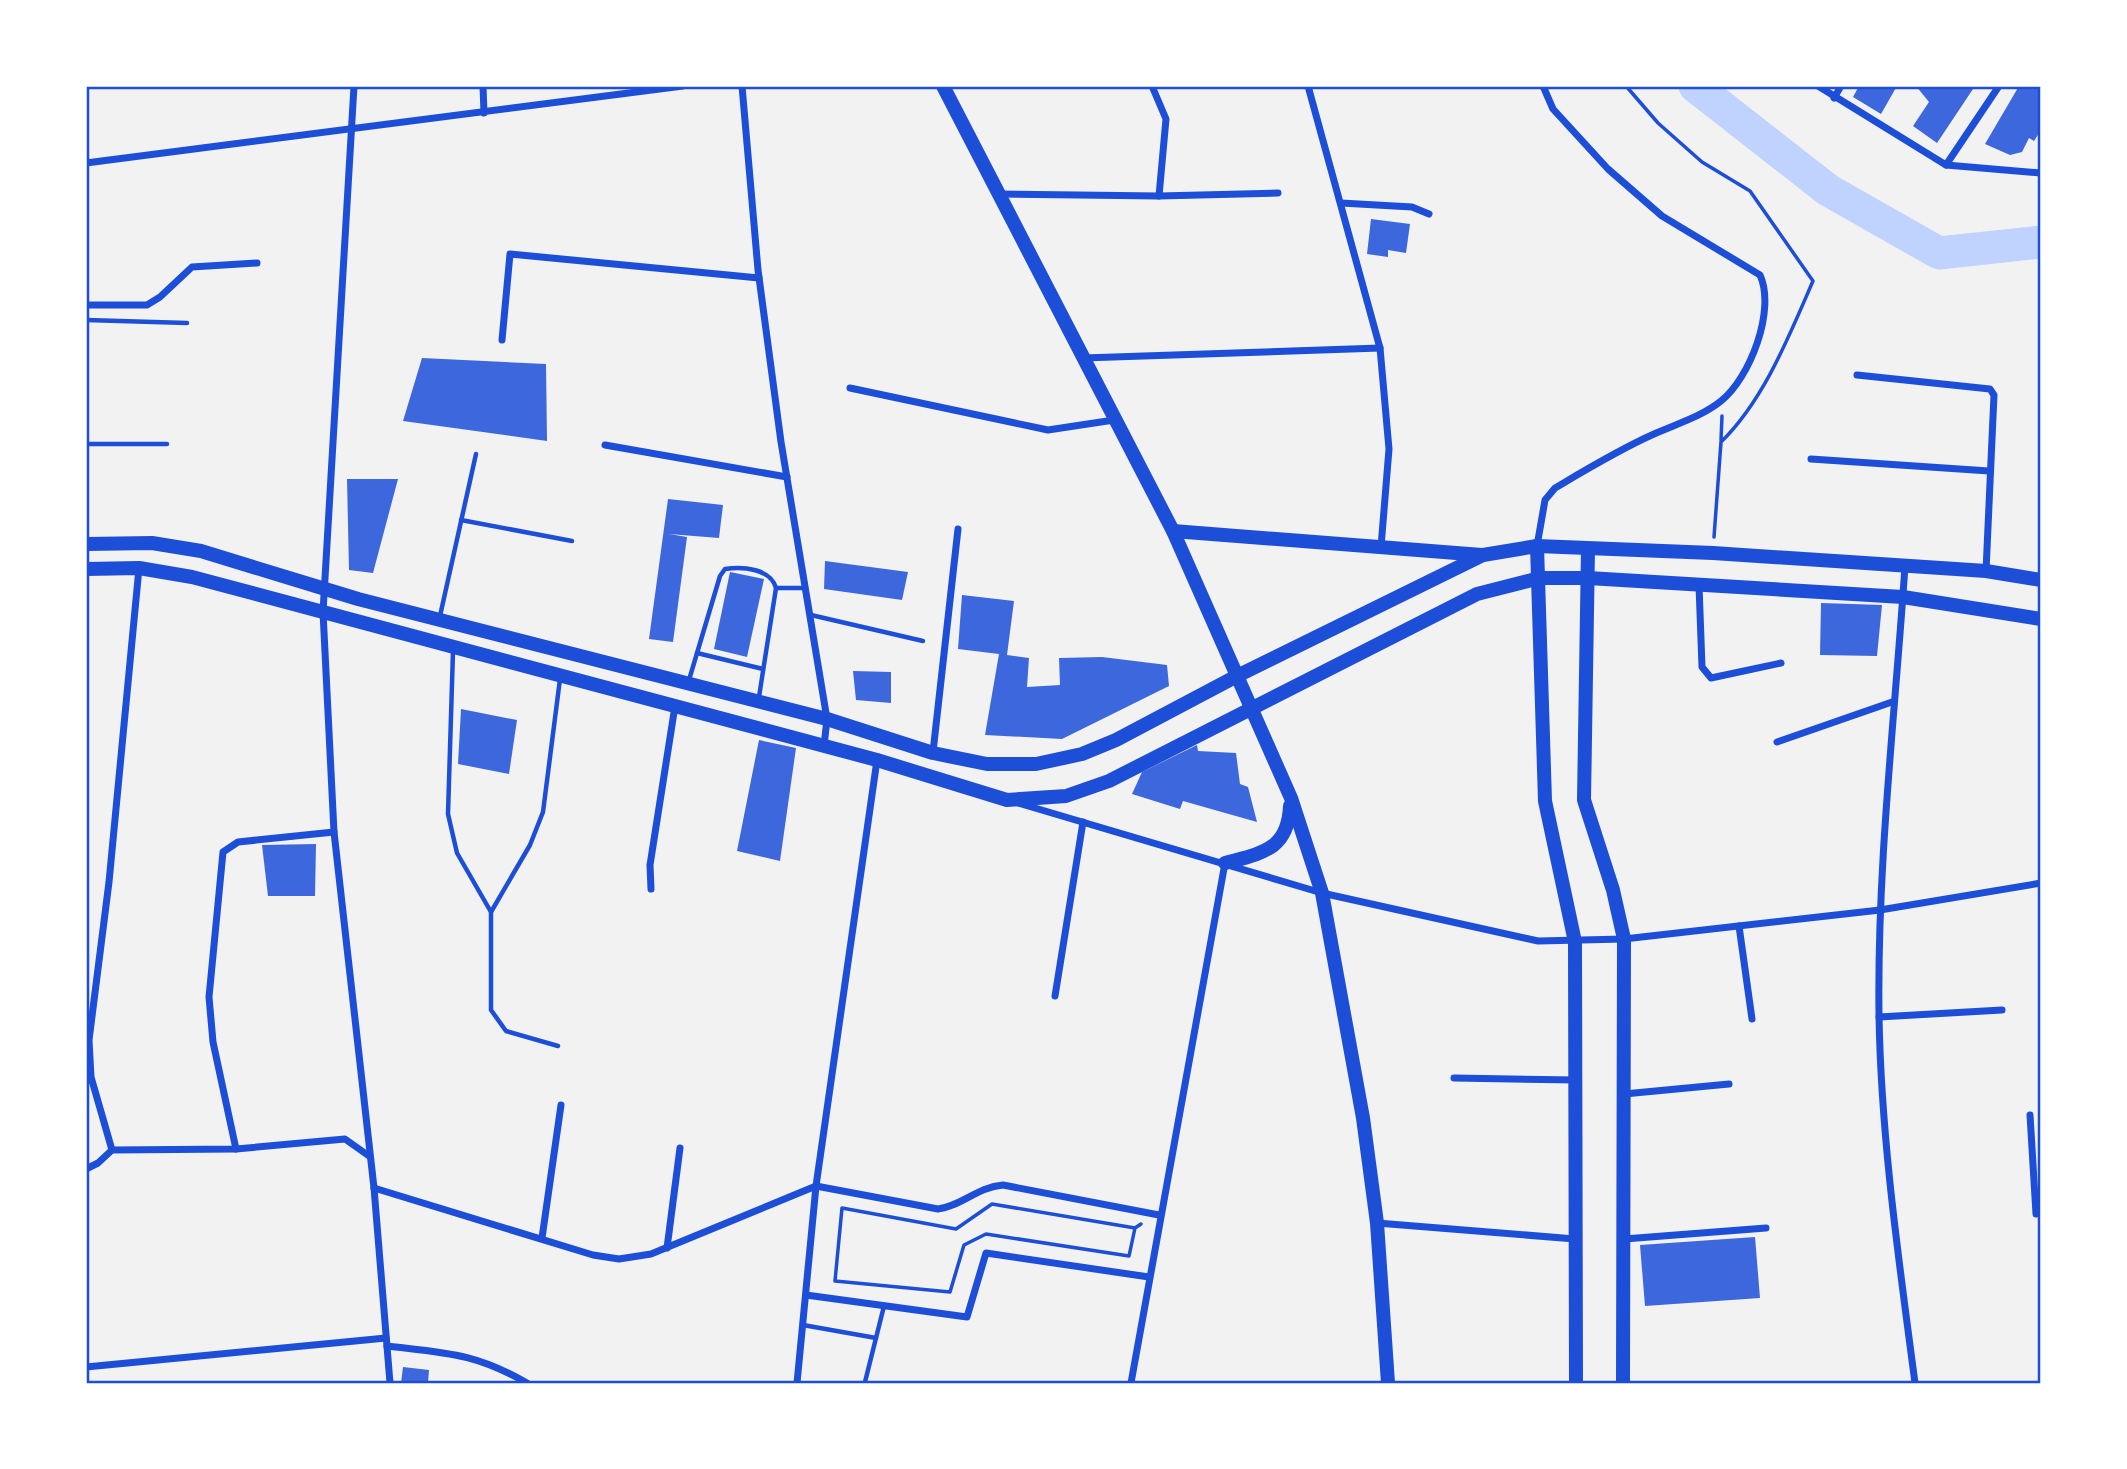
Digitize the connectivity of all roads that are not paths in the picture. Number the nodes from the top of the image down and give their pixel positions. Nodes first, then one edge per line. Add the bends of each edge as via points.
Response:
1 (354, 86) edge
2 (483, 86) edge
3 (682, 86) edge
4 (742, 86) edge
5 (943, 86) edge
6 (1152, 86) edge
7 (1308, 86) edge
8 (1543, 86) edge
9 (1818, 86) edge
10 (1841, 86) edge
11 (1999, 86) edge
12 (1834, 98) junction
13 (484, 113) junction
14 (352, 131) junction
15 (86, 163) edge
16 (1946, 165) junction
17 (2041, 173) edge
18 (1278, 193) dead end
19 (997, 194) junction
20 (1158, 196) junction
21 (1342, 203) junction
22 (1429, 214) dead end
23 (257, 263) dead end
24 (759, 278) junction
25 (86, 305) edge
26 (86, 320) edge
27 (187, 323) dead end
28 (502, 340) dead end
29 (1380, 348) junction
30 (1081, 358) junction
31 (1857, 375) dead end
32 (850, 388) dead end
33 (1114, 420) junction
34 (86, 444) edge
35 (167, 444) dead end
36 (604, 446) dead end
37 (476, 454) dead end
38 (1811, 459) dead end
39 (1989, 471) junction
40 (787, 477) junction
41 (461, 520) junction
42 (958, 529) dead end
43 (1173, 531) junction
44 (572, 541) dead end
45 (86, 544) edge
46 (1537, 546) junction
47 (1381, 547) junction
48 (1588, 548) junction
49 (1483, 555) junction
50 (1905, 566) junction
51 (139, 568) junction
52 (86, 569) edge
53 (1986, 571) junction
54 (1540, 578) junction
55 (1588, 578) junction
56 (2041, 580) edge
57 (1699, 585) junction
58 (776, 588) junction
59 (806, 588) junction
60 (325, 589) junction
61 (1903, 597) junction
62 (323, 612) junction
63 (811, 615) junction
64 (2041, 619) edge
65 (439, 620) junction
66 (923, 641) dead end
67 (453, 647) junction
68 (697, 653) junction
69 (1781, 663) dead end
70 (764, 669) junction
71 (560, 675) junction
72 (1237, 676) junction
73 (688, 684) junction
74 (759, 702) junction
75 (1892, 702) junction
76 (675, 705) junction
77 (1251, 710) junction
78 (827, 719) junction
79 (1777, 742) dead end
80 (824, 746) junction
81 (933, 753) junction
82 (877, 760) junction
83 (1291, 797) junction
84 (1007, 800) junction
85 (1083, 822) junction
86 (334, 832) junction
87 (1225, 863) junction
88 (2041, 883) edge
89 (651, 889) dead end
90 (1322, 893) junction
91 (1880, 910) junction
92 (491, 912) junction
93 (1739, 926) junction
94 (1624, 939) junction
95 (1575, 942) junction
96 (1055, 996) dead end
97 (2002, 1010) dead end
98 (1879, 1017) junction
99 (1752, 1019) dead end
100 (558, 1046) dead end
101 (1454, 1078) dead end
102 (1577, 1080) junction
103 (1729, 1084) dead end
104 (1624, 1094) junction
105 (561, 1105) dead end
106 (2030, 1115) dead end
107 (680, 1148) dead end
108 (236, 1149) junction
109 (112, 1150) junction
110 (369, 1156) junction
111 (86, 1169) edge
112 (816, 1186) junction
113 (374, 1188) junction
114 (2041, 1213) edge
115 (1159, 1215) junction
116 (1377, 1223) junction
117 (1766, 1228) dead end
118 (542, 1238) junction
119 (1575, 1239) junction
120 (1624, 1239) junction
121 (667, 1248) junction
122 (1149, 1277) junction
123 (806, 1295) junction
124 (884, 1305) junction
125 (803, 1325) junction
126 (876, 1338) junction
127 (387, 1342) junction
128 (86, 1367) edge
129 (865, 1382) edge
130 (390, 1383) edge
131 (527, 1383) edge
132 (797, 1383) edge
133 (1131, 1383) edge
134 (1388, 1383) edge
135 (1576, 1383) edge
136 (1623, 1383) edge
137 (1915, 1383) edge

1 - 14 street
2 - 13 street
3 - 13 street
4 - 24 street
5 - 19 main road
6 - 20 street via 1166,119
7 - 21 street
8 - 46 street via 1553,109 1616,177 1662,216 1760,275 1764,288 1761,333 1744,371 1724,399 1555,488 1545,500
9 - 12 street
10 - 12 street
11 - 16 street
12 - 16 street
13 - 14 street
14 - 15 street
14 - 60 street
16 - 17 street
18 - 20 street
19 - 20 street
19 - 30 main road
21 - 22 street via 1412,207
21 - 29 street
23 - 25 street via 192,267 147,305
24 - 28 street via 510,254
24 - 40 street
26 - 27 lane
29 - 30 street
29 - 47 street via 1389,449
30 - 33 main road
31 - 39 street via 1990,389 1994,395
32 - 33 street via 1048,430
33 - 43 main road
34 - 35 lane
36 - 40 street
37 - 41 lane
38 - 39 street
39 - 53 street
40 - 59 street
41 - 44 lane
41 - 65 lane
42 - 81 street
43 - 47 main road
43 - 72 main road
45 - 60 main road via 152,543 201,551
46 - 48 main road
46 - 49 main road
46 - 54 main road
47 - 49 main road
48 - 50 main road
48 - 55 main road
49 - 72 main road
50 - 53 main road
50 - 61 street
51 - 52 main road
51 - 62 main road via 192,577
51 - 109 street via 89,1053 94,1091
53 - 56 main road
54 - 55 main road
54 - 77 main road via 1478,594
54 - 95 main road via 1545,801
55 - 57 main road
55 - 94 main road via 1584,800
57 - 61 main road
57 - 69 street via 1705,674 1711,678
58 - 59 lane
58 - 68 lane via 767,573 725,569
58 - 70 lane
59 - 63 street
60 - 62 street
60 - 65 main road
61 - 64 main road
61 - 75 street
62 - 67 main road
62 - 86 street
63 - 66 lane
63 - 78 street
65 - 73 main road
67 - 71 main road
67 - 92 lane via 448,814 457,852
68 - 70 lane
68 - 73 lane
70 - 74 lane
71 - 76 main road
71 - 92 lane via 543,813
72 - 77 main road
72 - 81 main road via 1082,754 1037,764 987,764
73 - 74 main road
74 - 78 main road
75 - 79 street
75 - 91 street
76 - 80 main road
76 - 89 street via 650,864
77 - 83 main road
77 - 84 main road via 1109,781 1066,796
78 - 80 street
78 - 81 main road
80 - 82 main road
82 - 84 main road
82 - 112 street
83 - 87 main road via 1289,825 1278,842 1263,853
83 - 90 main road
84 - 85 street
85 - 87 street
85 - 96 street
86 - 108 street via 238,842 223,852 209,997 213,1042
86 - 110 street
87 - 90 street
87 - 115 street
88 - 91 street
90 - 95 street via 1538,941
90 - 116 main road
91 - 93 street
91 - 98 street
92 - 100 lane via 491,1010 506,1031
93 - 94 street
93 - 99 street
94 - 95 street
94 - 104 main road
95 - 102 main road
97 - 98 street
98 - 137 street via 1891,1197
101 - 102 street
102 - 119 main road
103 - 104 street
104 - 120 main road
105 - 118 street
106 - 114 street via 2036,1214
107 - 121 street
108 - 109 street
108 - 110 street via 345,1139
109 - 111 street
110 - 113 street
112 - 115 street via 938,1209 949,1208 983,1188 1003,1185
112 - 121 street
112 - 123 street
113 - 118 street
113 - 127 street
115 - 122 street
116 - 119 street
116 - 134 main road
117 - 120 street
118 - 121 street via 619,1259 637,1259
119 - 135 main road
120 - 136 main road
122 - 124 street via 986,1253 967,1317
122 - 133 street
123 - 124 street
123 - 125 street
124 - 126 lane
125 - 126 lane
125 - 132 street
126 - 129 lane
127 - 128 street
127 - 130 street
127 - 131 street via 466,1355

